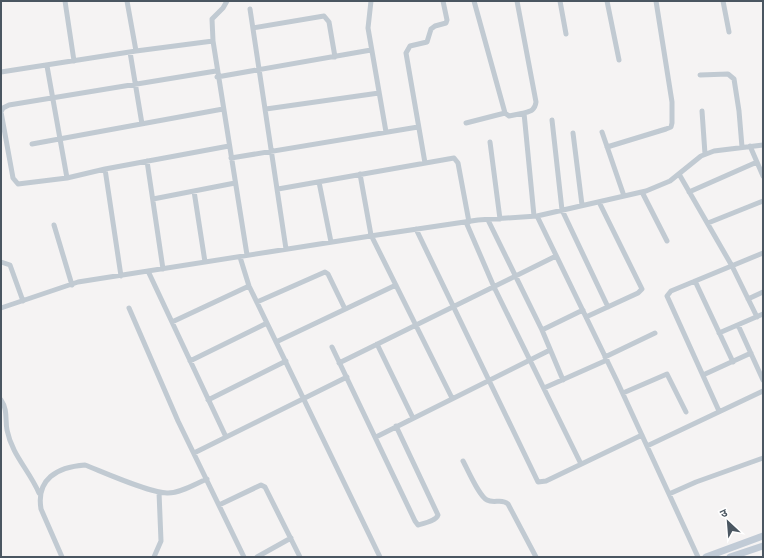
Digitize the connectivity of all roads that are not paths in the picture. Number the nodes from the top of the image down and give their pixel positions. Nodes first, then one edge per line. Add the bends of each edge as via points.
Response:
1 (66, 1) edge
2 (127, 1) edge
3 (227, 1) edge
4 (370, 1) edge
5 (443, 1) edge
6 (474, 1) edge
7 (517, 1) edge
8 (560, 1) edge
9 (607, 1) edge
10 (656, 1) edge
11 (724, 1) edge
12 (250, 9) dead end
13 (253, 28) junction
14 (729, 32) dead end
15 (566, 34) dead end
16 (213, 41) junction
17 (371, 50) junction
18 (133, 51) junction
19 (335, 56) junction
20 (619, 60) dead end
21 (74, 61) junction
22 (47, 66) junction
23 (260, 70) junction
24 (216, 71) junction
25 (1, 72) edge
26 (700, 75) dead end
27 (217, 77) junction
28 (135, 85) junction
29 (379, 94) junction
30 (52, 99) junction
31 (266, 108) junction
32 (222, 109) junction
33 (702, 111) dead end
34 (505, 112) junction
35 (524, 113) junction
36 (552, 120) dead end
37 (466, 122) dead end
38 (142, 124) junction
39 (418, 127) junction
40 (386, 132) junction
41 (602, 132) dead end
42 (573, 133) dead end
43 (58, 138) junction
44 (490, 142) dead end
45 (32, 144) dead end
46 (763, 145) edge
47 (229, 146) junction
48 (750, 146) junction
49 (607, 147) junction
50 (742, 147) junction
51 (272, 151) junction
52 (705, 154) junction
53 (231, 158) junction
54 (147, 161) junction
55 (757, 162) junction
56 (425, 163) junction
57 (105, 169) junction
58 (360, 174) junction
59 (679, 174) junction
60 (763, 176) edge
61 (66, 178) junction
62 (319, 182) junction
63 (235, 183) junction
64 (278, 189) junction
65 (194, 191) junction
66 (642, 192) junction
67 (689, 192) junction
68 (624, 196) junction
69 (153, 199) junction
70 (763, 200) edge
71 (599, 202) junction
72 (582, 205) junction
73 (562, 210) junction
74 (535, 216) junction
75 (500, 219) junction
76 (488, 220) junction
77 (467, 222) junction
78 (708, 223) junction
79 (54, 225) dead end
80 (416, 229) junction
81 (371, 235) junction
82 (667, 241) dead end
83 (330, 242) junction
84 (286, 249) junction
85 (763, 253) edge
86 (247, 255) junction
87 (240, 256) junction
88 (556, 256) junction
89 (1, 262) edge
90 (204, 262) junction
91 (732, 266) junction
92 (163, 269) junction
93 (148, 271) junction
94 (121, 276) junction
95 (515, 277) junction
96 (695, 281) junction
97 (72, 284) junction
98 (396, 285) junction
99 (249, 286) junction
100 (494, 287) junction
101 (763, 292) edge
102 (748, 299) junction
103 (23, 301) junction
104 (257, 302) junction
105 (454, 306) junction
106 (608, 307) junction
107 (1, 308) edge
108 (128, 308) dead end
109 (345, 309) junction
110 (583, 310) junction
111 (763, 314) edge
112 (586, 317) junction
113 (757, 317) junction
114 (172, 322) junction
115 (267, 323) junction
116 (416, 325) junction
117 (738, 325) junction
118 (542, 330) junction
119 (655, 333) dead end
120 (719, 333) junction
121 (276, 342) junction
122 (377, 344) junction
123 (332, 347) dead end
124 (550, 350) junction
125 (751, 353) junction
126 (530, 359) junction
127 (606, 359) junction
128 (190, 361) junction
129 (286, 361) junction
130 (733, 362) junction
131 (339, 363) junction
132 (703, 375) junction
133 (347, 377) junction
134 (763, 379) edge
135 (488, 380) junction
136 (563, 380) junction
137 (544, 388) junction
138 (763, 392) edge
139 (623, 393) junction
140 (304, 398) junction
141 (452, 398) junction
142 (1, 400) edge
143 (208, 400) junction
144 (719, 411) junction
145 (686, 412) dead end
146 (413, 418) junction
147 (396, 426) junction
148 (642, 436) junction
149 (226, 437) junction
150 (376, 437) junction
151 (647, 446) junction
152 (194, 453) junction
153 (763, 458) edge
154 (463, 461) dead end
155 (582, 464) junction
156 (206, 479) junction
157 (159, 492) junction
158 (40, 493) junction
159 (669, 494) junction
160 (219, 505) junction
161 (763, 536) edge
162 (291, 538) junction
163 (763, 546) edge
164 (62, 557) edge
165 (154, 557) edge
166 (244, 557) edge
167 (257, 557) edge
168 (300, 557) edge
169 (380, 557) edge
170 (536, 557) edge
171 (698, 557) edge
172 (706, 557) edge
173 (730, 557) edge

1 - 21 street
2 - 18 street
3 - 16 street via 212,19
4 - 17 street via 368,28
5 - 39 street via 448,20 446,23 433,27 427,42 411,46 406,53
6 - 34 street
7 - 35 street via 536,102 531,111
8 - 15 street
9 - 20 street
10 - 49 street via 672,102 672,123 666,129
11 - 14 street
12 - 13 street
13 - 19 street via 324,16 329,22
13 - 23 street
16 - 18 street
16 - 24 street
17 - 19 street
17 - 29 street
18 - 21 street
18 - 28 street
19 - 23 street
21 - 22 street
22 - 25 street
22 - 30 street
23 - 27 street
23 - 31 street
24 - 27 street
24 - 28 street
26 - 50 street via 728,74 734,79 740,111
27 - 32 street
28 - 30 street
28 - 38 street
29 - 31 street
29 - 40 street
30 - 43 street
30 - 61 street via 9,105 1,112 14,181 18,184
31 - 51 street
32 - 38 street
32 - 47 street
33 - 52 street
34 - 35 street via 509,116
34 - 37 street
35 - 74 street
36 - 73 street
38 - 43 street
39 - 40 street
39 - 56 street
40 - 51 street
41 - 49 street
42 - 72 street
43 - 45 street
43 - 61 street
44 - 75 street
46 - 48 street
47 - 53 street
47 - 54 street
48 - 50 street
48 - 55 street
49 - 68 street
50 - 52 street
51 - 53 street
51 - 64 street
52 - 59 street
53 - 63 street
54 - 57 street
54 - 69 street
55 - 60 street
55 - 67 street
56 - 58 street
56 - 77 street via 454,158 457,161
57 - 61 street
57 - 94 street
58 - 62 street
58 - 81 street
59 - 66 street via 670,181
59 - 67 street
62 - 64 street
62 - 83 street
63 - 65 street
63 - 86 street
64 - 84 street
65 - 69 street
65 - 90 street
66 - 68 street
66 - 82 street
67 - 78 street
68 - 71 street
69 - 92 street
70 - 78 street
71 - 72 street
71 - 106 street via 642,289
72 - 73 street
73 - 74 street
73 - 106 street
74 - 75 street
74 - 88 street
75 - 76 street
76 - 77 street
76 - 95 street
77 - 80 street
77 - 100 street
78 - 91 street
79 - 97 street
80 - 81 street
80 - 105 street
81 - 83 street
81 - 98 street
83 - 84 street
84 - 86 street
85 - 91 street
86 - 87 street
87 - 90 street
87 - 99 street
88 - 95 street
88 - 110 street
89 - 103 street via 10,265
90 - 92 street
91 - 96 street
91 - 102 street
92 - 93 street
93 - 94 street
93 - 114 street
94 - 97 street
95 - 100 street
95 - 118 street
96 - 120 street
96 - 132 street via 671,291 666,296
97 - 103 street
98 - 109 street
98 - 116 street
99 - 104 street
99 - 114 street
100 - 105 street
100 - 126 street
101 - 102 street
102 - 113 street
103 - 107 street
104 - 109 street via 325,272
104 - 115 street
105 - 116 street
105 - 135 street
106 - 112 street
108 - 152 street
109 - 121 street
110 - 112 street
110 - 118 street
111 - 113 street
112 - 127 street
113 - 117 street
114 - 128 street
115 - 121 street
115 - 128 street
116 - 122 street
116 - 141 street
117 - 120 street
117 - 125 street
118 - 124 street
119 - 127 street
120 - 130 street
121 - 129 street
122 - 131 street
122 - 146 street
123 - 131 street
124 - 126 street
124 - 136 street
125 - 130 street
125 - 134 street
126 - 135 street
126 - 137 street
127 - 136 street
127 - 139 street
128 - 143 street
129 - 140 street
129 - 143 street
130 - 132 street
131 - 133 street
132 - 144 street
133 - 140 street
133 - 150 street
135 - 141 street
135 - 155 street via 538,482 546,481
136 - 137 street
137 - 155 street
138 - 144 street
139 - 145 street via 667,374
139 - 148 street
140 - 149 street
140 - 169 street
141 - 146 street
142 - 158 street via 5,407 6,427 14,453 32,476
143 - 149 street
144 - 151 street
146 - 147 street
147 - 150 street
147 - 150 street via 438,514 436,519 418,525 415,521
148 - 151 street
148 - 155 street
149 - 152 street
151 - 159 street
152 - 156 street
153 - 159 street
154 - 170 street via 484,497 490,501 503,501 508,504
156 - 157 street via 178,491
156 - 160 street
157 - 158 street via 85,465 53,474
157 - 165 street via 161,541
158 - 164 street via 41,510
159 - 171 street
160 - 162 street via 261,485 265,487
160 - 166 street
161 - 172 main road
162 - 167 street
162 - 168 street
163 - 173 main road

